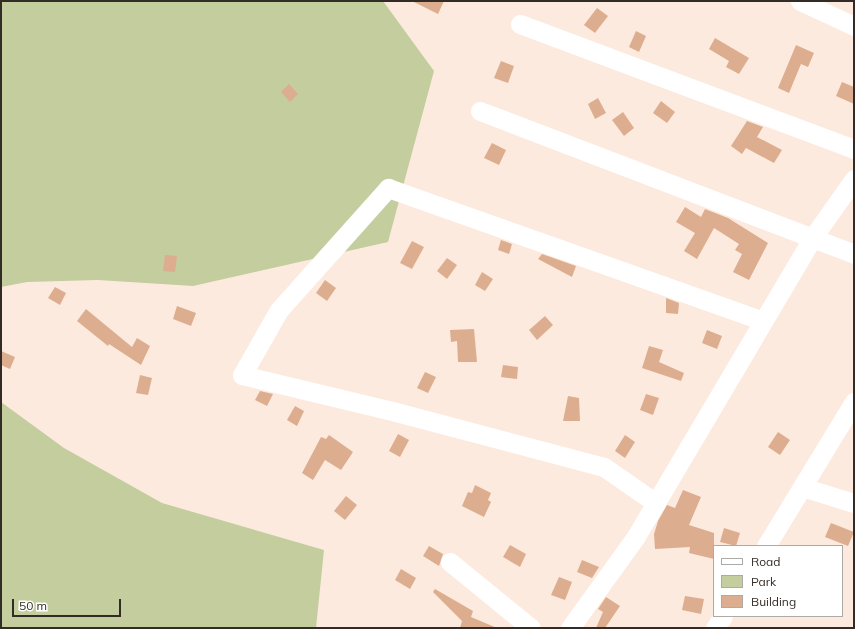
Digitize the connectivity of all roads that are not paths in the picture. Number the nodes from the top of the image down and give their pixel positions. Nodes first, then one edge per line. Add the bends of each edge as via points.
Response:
1 (800, 1) edge
2 (520, 24) dead end
3 (854, 26) edge
4 (480, 111) dead end
5 (854, 149) edge
6 (854, 179) edge
7 (813, 238) junction
8 (854, 254) edge
9 (763, 321) junction
10 (854, 402) edge
11 (802, 487) junction
12 (854, 503) edge
13 (656, 504) junction
14 (767, 545) edge
15 (450, 562) dead end
16 (722, 617) edge
17 (531, 628) edge
18 (570, 628) edge
19 (716, 628) edge

1 - 3 street
2 - 5 street
4 - 7 street
6 - 7 street
7 - 8 street
7 - 9 street
9 - 13 street
9 - 13 street via 388,188 279,310 242,375 388,410 604,467
10 - 11 street
11 - 12 street
11 - 14 street
13 - 18 street via 635,538
15 - 17 street
16 - 19 street

